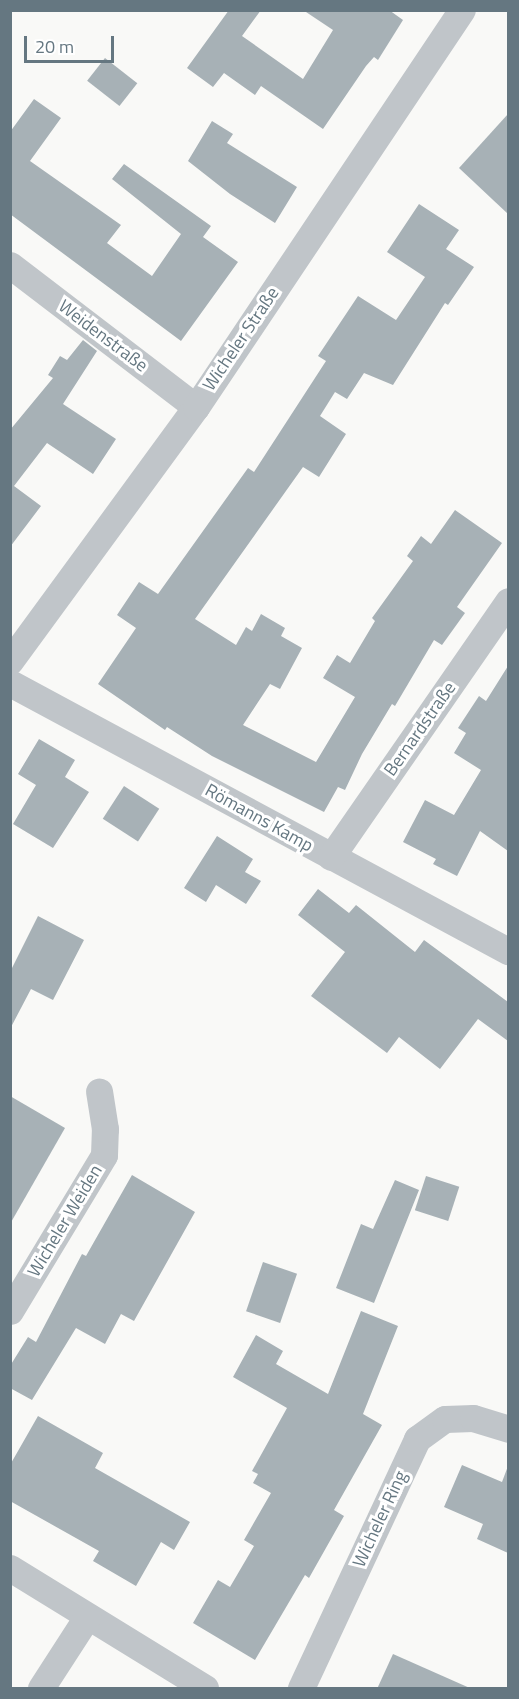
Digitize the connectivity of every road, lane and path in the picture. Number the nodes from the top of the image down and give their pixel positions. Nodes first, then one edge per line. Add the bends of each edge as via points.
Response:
1 (462, 10) edge
2 (10, 265) edge
3 (196, 407) junction
4 (508, 601) edge
5 (10, 661) edge
6 (10, 683) edge
7 (331, 857) junction
8 (508, 951) edge
9 (99, 1091) dead end
10 (10, 1311) edge
11 (508, 1430) edge
12 (10, 1568) edge
13 (87, 1617) junction
14 (41, 1689) edge
15 (205, 1689) edge
16 (301, 1689) edge

1 - 3 street, Wicheler Straße
2 - 3 street, Weidenstraße
3 - 5 street, Wicheler Straße
4 - 7 street, Bernardstraße
6 - 7 street, Römanns Kamp
7 - 8 street, Römanns Kamp
9 - 10 street, Wicheler Weiden via 105,1129 104,1155
11 - 16 street, Wicheler Ring via 473,1418 445,1419 417,1439
12 - 13 street
13 - 14 street
13 - 15 street

